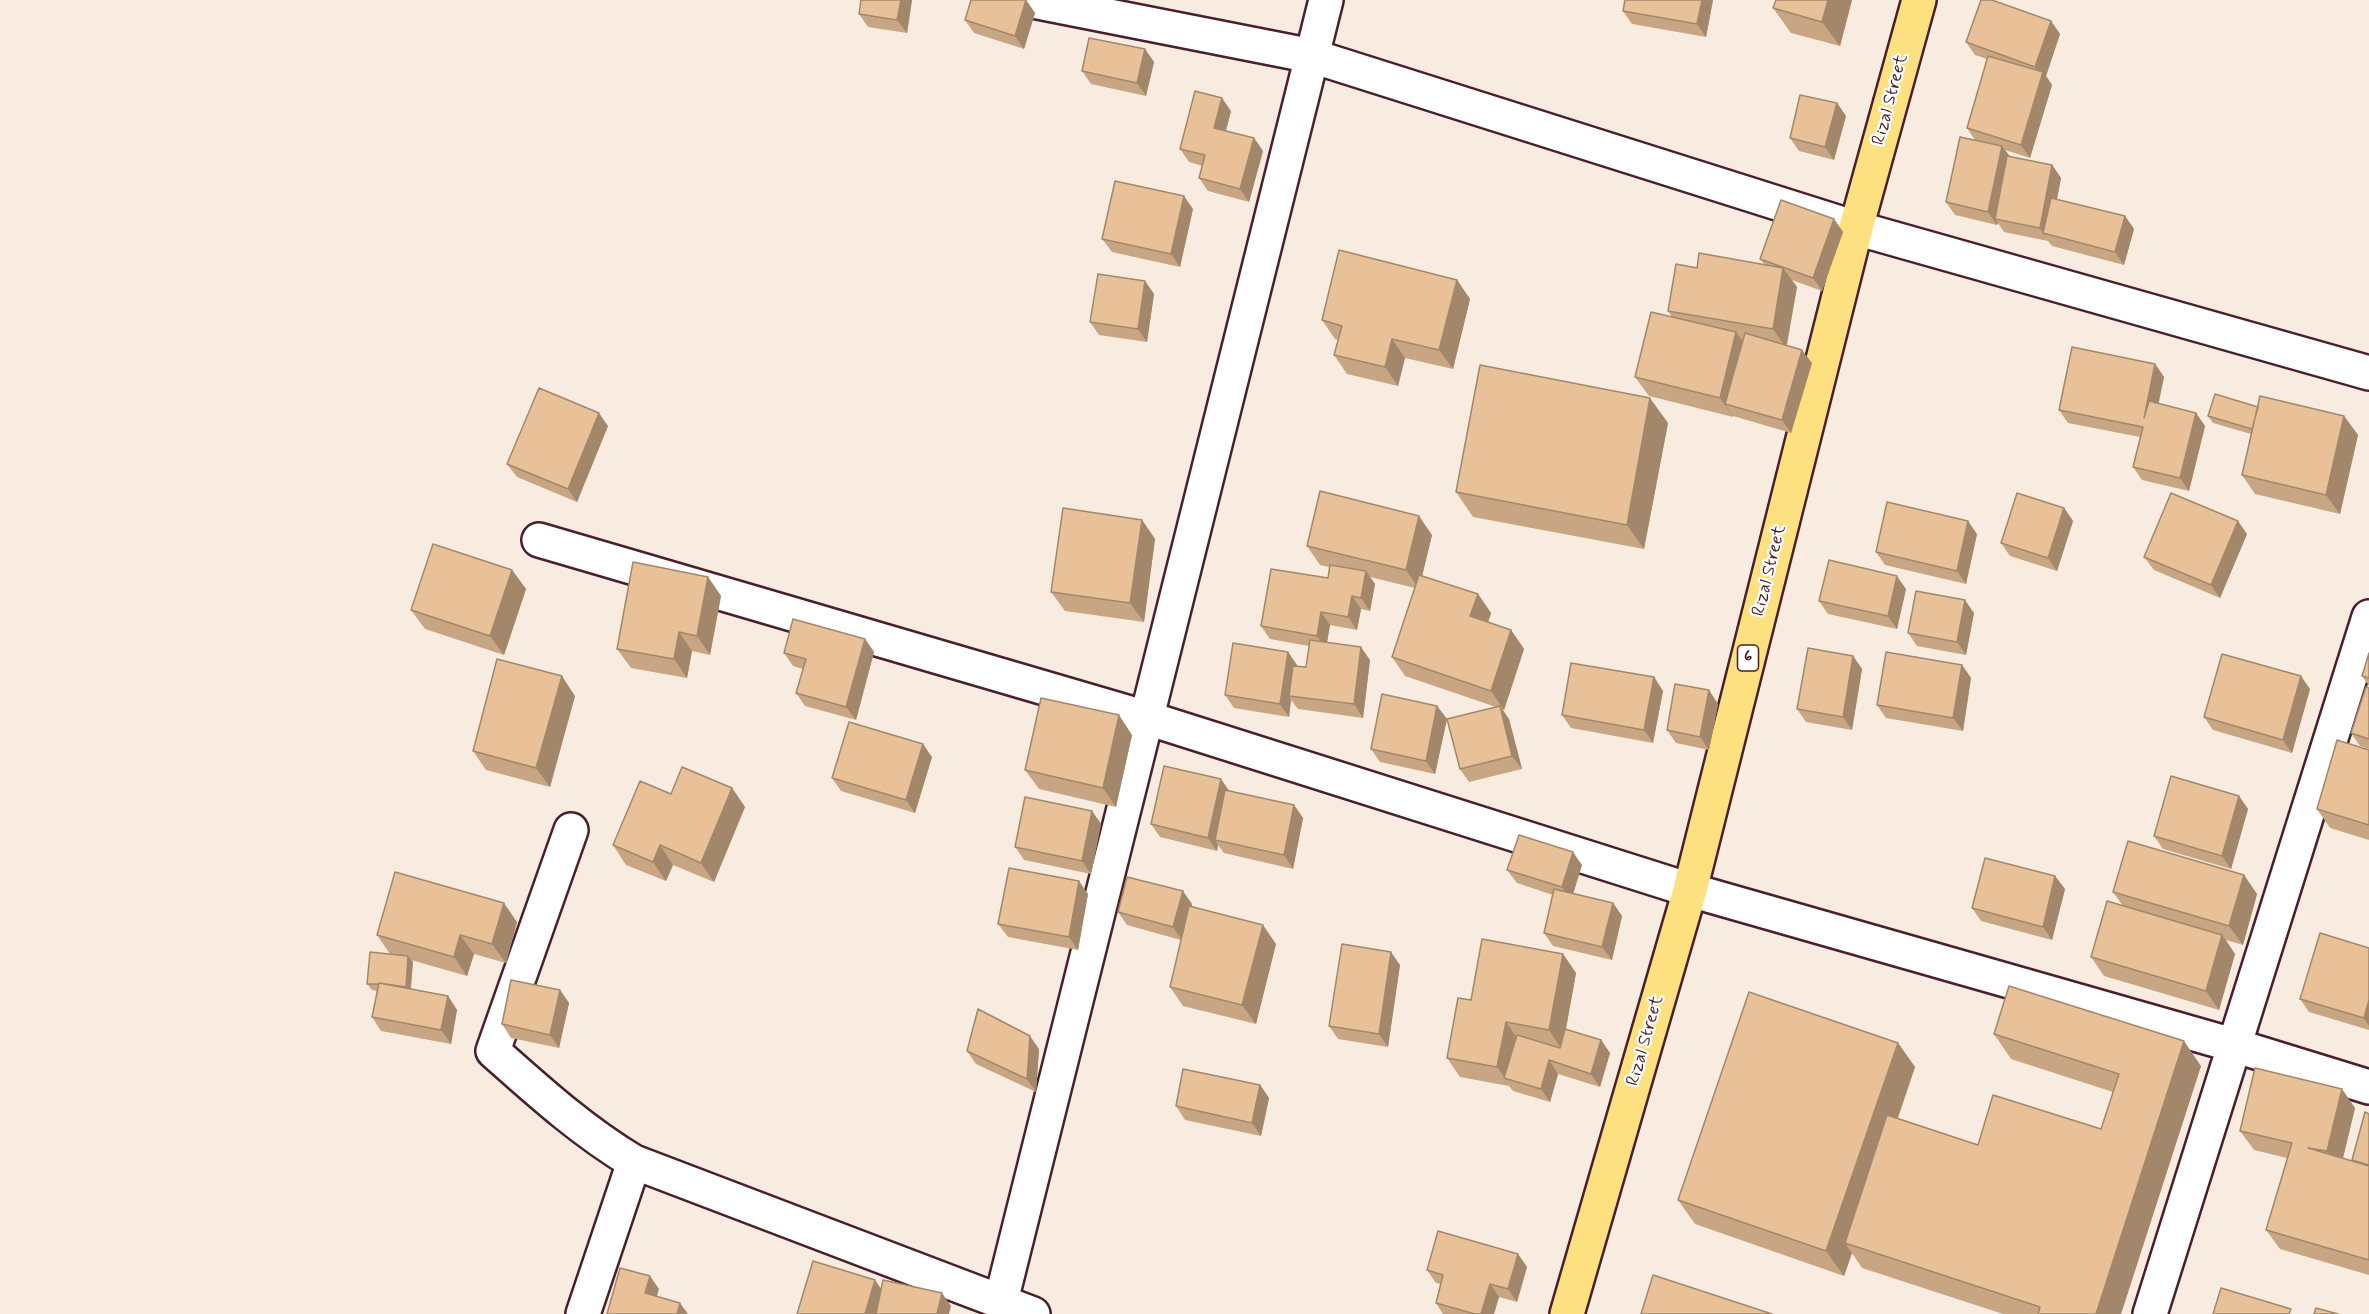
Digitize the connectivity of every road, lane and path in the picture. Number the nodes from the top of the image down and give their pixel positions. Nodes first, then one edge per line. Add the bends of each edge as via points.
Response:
1 (1028, 0) edge
2 (1326, 0) edge
3 (1919, 0) edge
4 (1312, 56) junction
5 (1856, 228) junction
6 (2369, 373) edge
7 (539, 540) dead end
8 (2369, 617) edge
9 (1147, 718) junction
10 (571, 830) dead end
11 (1690, 890) junction
12 (2233, 1046) junction
13 (2369, 1087) edge
14 (634, 1162) junction
15 (1001, 1301) junction
16 (583, 1314) edge
17 (1033, 1314) edge
18 (1567, 1314) edge
19 (2150, 1314) edge

1 - 4 street
2 - 4 street
3 - 5 highway, Rizal Street / 6
4 - 5 street
4 - 9 street
5 - 6 street
5 - 11 highway, Rizal Street / 6
7 - 9 street
8 - 12 street
9 - 11 street
9 - 15 street
10 - 14 street via 493,1051 567,1117
11 - 12 street
11 - 18 highway, Rizal Street / 6
12 - 13 street
12 - 19 street
14 - 15 street
14 - 16 street
15 - 17 street

